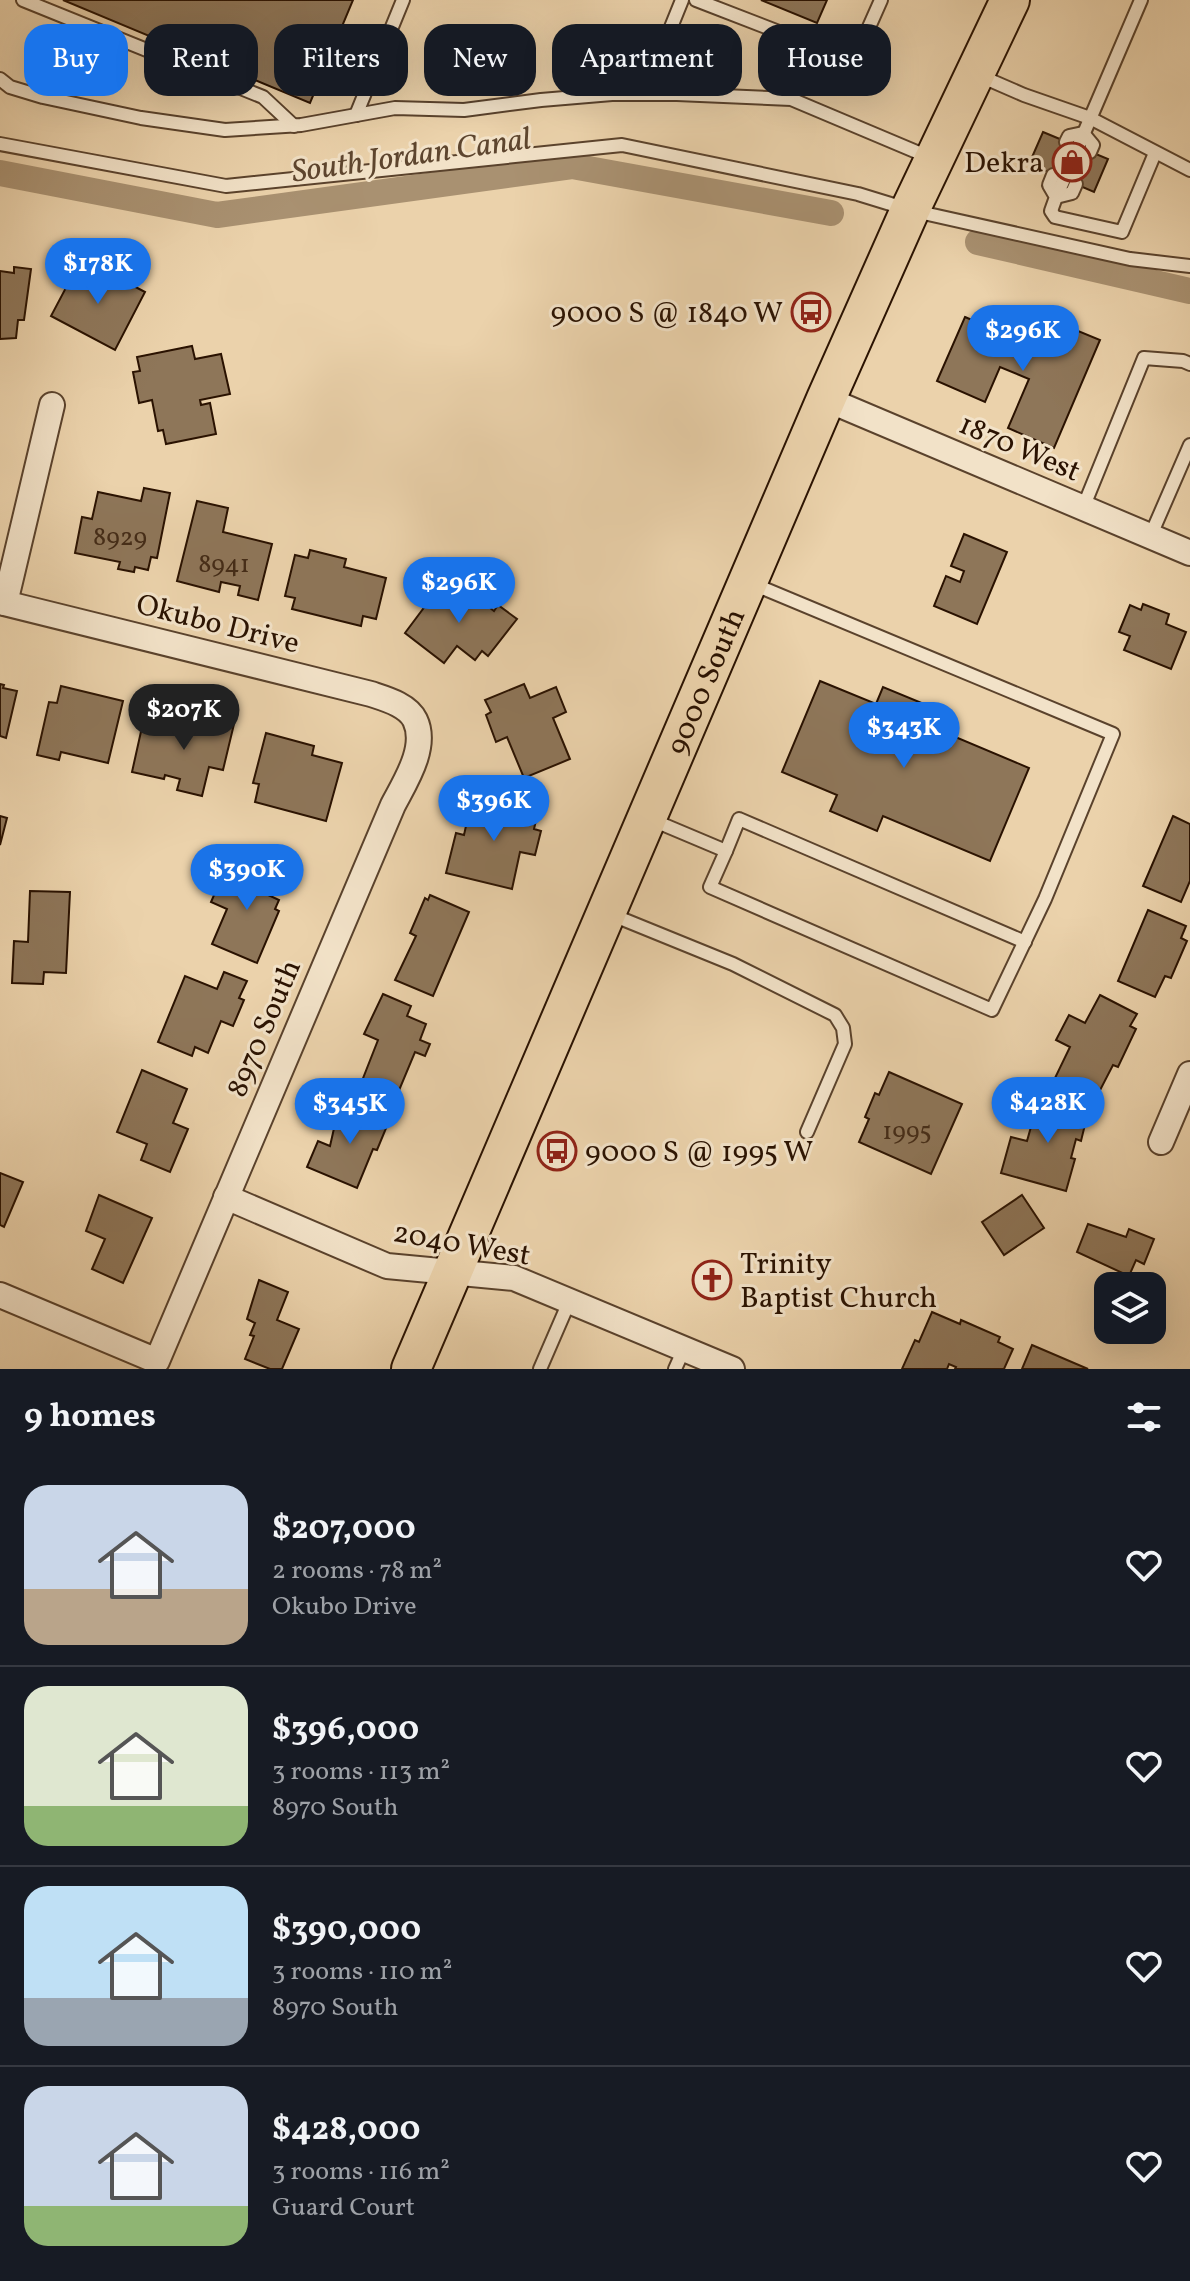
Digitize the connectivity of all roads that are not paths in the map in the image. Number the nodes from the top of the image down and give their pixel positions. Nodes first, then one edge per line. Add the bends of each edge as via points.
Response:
1 (23, 0) edge
2 (403, 0) edge
3 (682, 0) edge
4 (696, 0) edge
5 (881, 0) edge
6 (1010, 0) edge
7 (1141, 0) edge
8 (672, 24) edge
9 (976, 73) junction
10 (0, 79) edge
11 (600, 96) edge
12 (703, 96) edge
13 (356, 115) junction
14 (1090, 118) junction
15 (294, 126) junction
16 (1083, 133) junction
17 (0, 144) edge
18 (1155, 153) junction
19 (934, 160) junction
20 (1190, 170) edge
21 (1056, 197) junction
22 (910, 210) junction
23 (1190, 266) edge
24 (1190, 364) edge
25 (826, 399) junction
26 (52, 405) dead end
27 (1190, 445) edge
28 (1083, 508) junction
29 (1150, 537) junction
30 (1190, 553) edge
31 (748, 581) junction
32 (2, 602) edge
33 (414, 718) joint
34 (647, 817) junction
35 (726, 851) junction
36 (607, 912) junction
37 (1025, 942) junction
38 (1190, 1074) edge
39 (807, 1132) dead end
40 (1161, 1142) dead end
41 (226, 1197) junction
42 (451, 1274) junction
43 (0, 1295) edge
44 (569, 1302) junction
45 (680, 1359) edge
46 (411, 1369) edge
47 (540, 1369) edge
48 (732, 1369) edge

1 - 15 lane via 263,97
2 - 13 lane
3 - 8 lane
4 - 5 lane via 854,61
6 - 9 main road, 9000 South
7 - 14 lane
9 - 14 lane
9 - 19 main road, 9000 South
10 - 15 lane via 43,97 155,120 225,130
11 - 13 lane
12 - 19 lane via 791,99
13 - 15 lane
14 - 16 lane
14 - 18 lane
16 - 16 lane via 1069,136 1078,147 1093,145
17 - 22 lane via 226,186 622,145 858,194
18 - 20 lane
18 - 21 lane via 1122,232 1055,217 1051,211
19 - 22 main road, 9000 South
21 - 21 lane via 1049,185 1064,179 1072,193
22 - 23 lane via 1130,259
22 - 25 main road, 9000 South
24 - 28 lane via 1144,358
25 - 28 street, 1870 West
25 - 31 main road, 9000 South
26 - 32 street
27 - 29 lane
28 - 29 street, 1870 West
29 - 30 street, 1870 West
31 - 34 main road, 9000 South
31 - 37 lane via 1113,734
32 - 33 street, Okubo Drive via 371,694 399,705
33 - 41 street, 8970 South via 419,737 413,765
34 - 35 lane
34 - 36 main road, 9000 South
35 - 37 lane via 739,819
35 - 37 lane via 710,887 992,1010
36 - 39 lane via 733,964 835,1015 845,1044
36 - 42 main road, 9000 South
38 - 40 street
41 - 42 street, 2040 West via 387,1266
41 - 43 street, 8970 South via 157,1361
42 - 44 street, 2040 West via 514,1278
42 - 46 main road, 9000 South
44 - 45 street, 2040 West
44 - 47 lane
45 - 48 street, 2040 West

